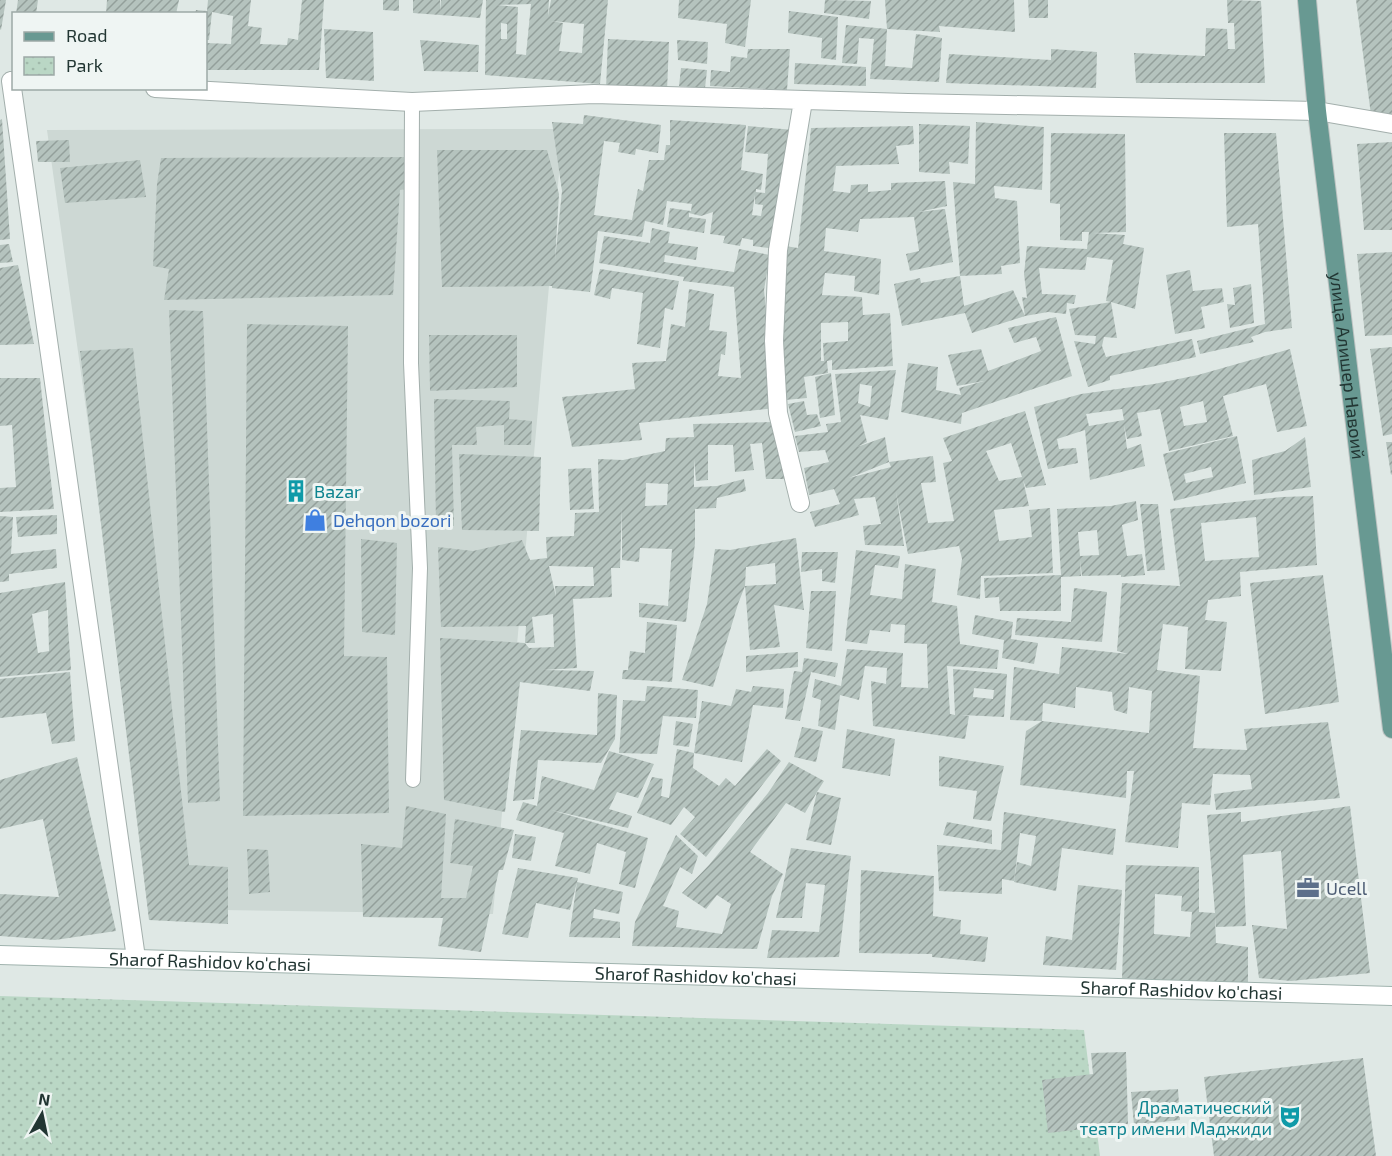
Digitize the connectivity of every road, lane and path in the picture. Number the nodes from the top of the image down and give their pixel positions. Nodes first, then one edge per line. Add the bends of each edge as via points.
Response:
1 (1306, 0) edge
2 (8, 80) edge
3 (191, 90) edge
4 (803, 100) junction
5 (412, 102) junction
6 (1317, 111) junction
7 (1392, 124) edge
8 (800, 503) dead end
9 (1392, 729) edge
10 (413, 780) dead end
11 (0, 955) edge
12 (136, 958) junction
13 (1392, 996) edge

1 - 6 main road, улица Алишер Навоий
2 - 12 street
3 - 5 street
4 - 5 street via 594,94
4 - 6 street
4 - 8 street via 778,250 774,341 778,413
5 - 10 lane via 411,363 420,568
6 - 7 street
6 - 9 main road, улица Алишер Навоий
11 - 12 street, Sharof Rashidov ko'chasi
12 - 13 street, Sharof Rashidov ko'chasi

